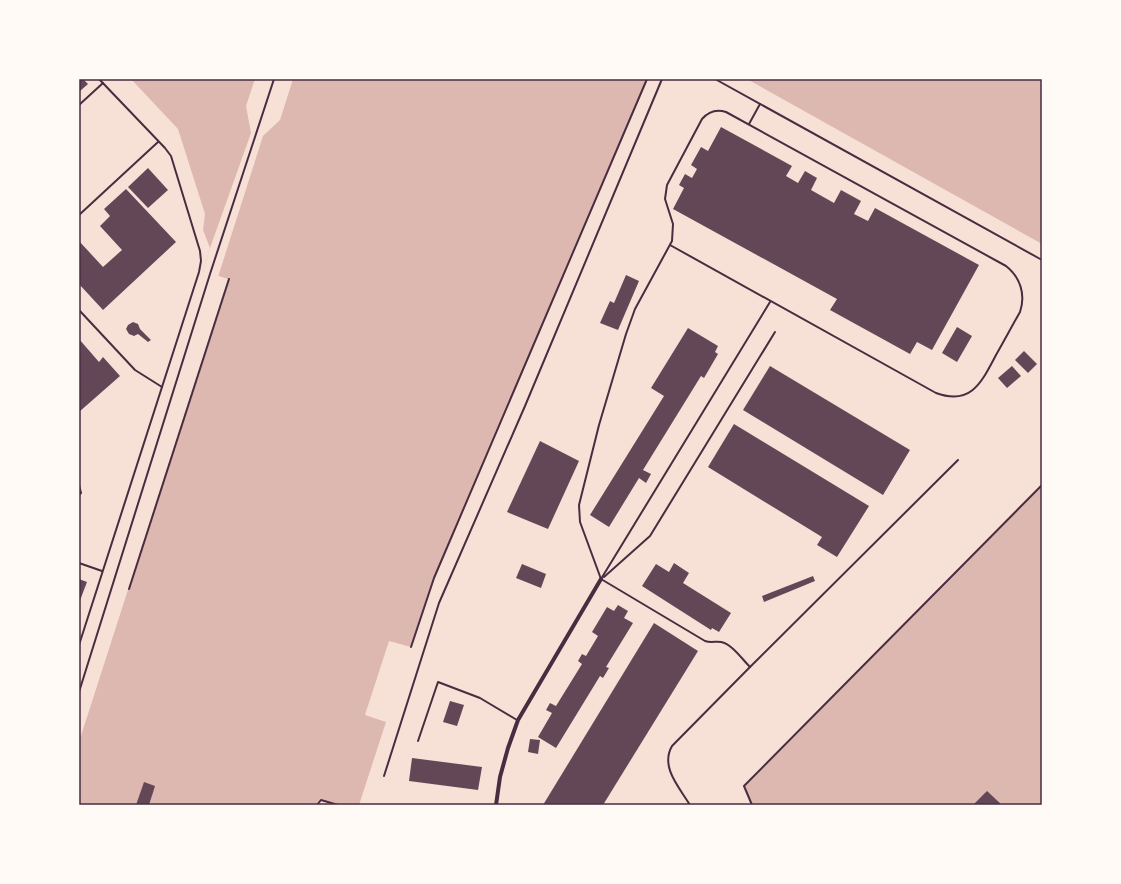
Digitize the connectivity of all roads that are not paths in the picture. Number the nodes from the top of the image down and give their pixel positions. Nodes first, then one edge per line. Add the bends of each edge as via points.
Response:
1 (99, 79) edge
2 (274, 79) edge
3 (662, 79) edge
4 (715, 79) edge
5 (103, 83) junction
6 (760, 104) junction
7 (79, 105) edge
8 (748, 124) junction
9 (158, 142) junction
10 (79, 215) edge
11 (670, 245) junction
12 (1042, 260) edge
13 (770, 301) junction
14 (79, 310) edge
15 (775, 332) dead end
16 (162, 386) junction
17 (958, 460) dead end
18 (79, 485) edge
19 (79, 495) edge
20 (79, 563) edge
21 (102, 571) junction
22 (601, 579) junction
23 (79, 645) edge
24 (750, 668) junction
25 (79, 692) edge
26 (518, 720) junction
27 (418, 742) dead end
28 (384, 776) dead end
29 (496, 805) edge
30 (690, 805) edge

1 - 5 lane
2 - 25 lane
3 - 28 lane via 528,399 439,603
4 - 6 lane
5 - 7 lane
5 - 9 lane
6 - 8 lane
6 - 12 lane
8 - 11 lane via 721,110 710,112 702,119 666,185 665,199 674,224
8 - 13 lane via 1006,266 1020,284 1023,300 1020,312 981,382 968,393 952,396 936,393
9 - 10 lane
9 - 16 lane via 171,156 201,261
11 - 13 lane
11 - 22 lane via 638,303 626,334 579,504 580,522
13 - 22 lane
14 - 16 lane via 135,370
15 - 22 lane via 650,536
16 - 21 lane
17 - 24 lane
18 - 19 lane
20 - 21 lane
21 - 23 lane
22 - 24 lane via 705,641 727,644
22 - 26 street
24 - 30 lane via 670,750 668,769
26 - 27 lane via 480,698 438,682
26 - 29 street via 500,777

